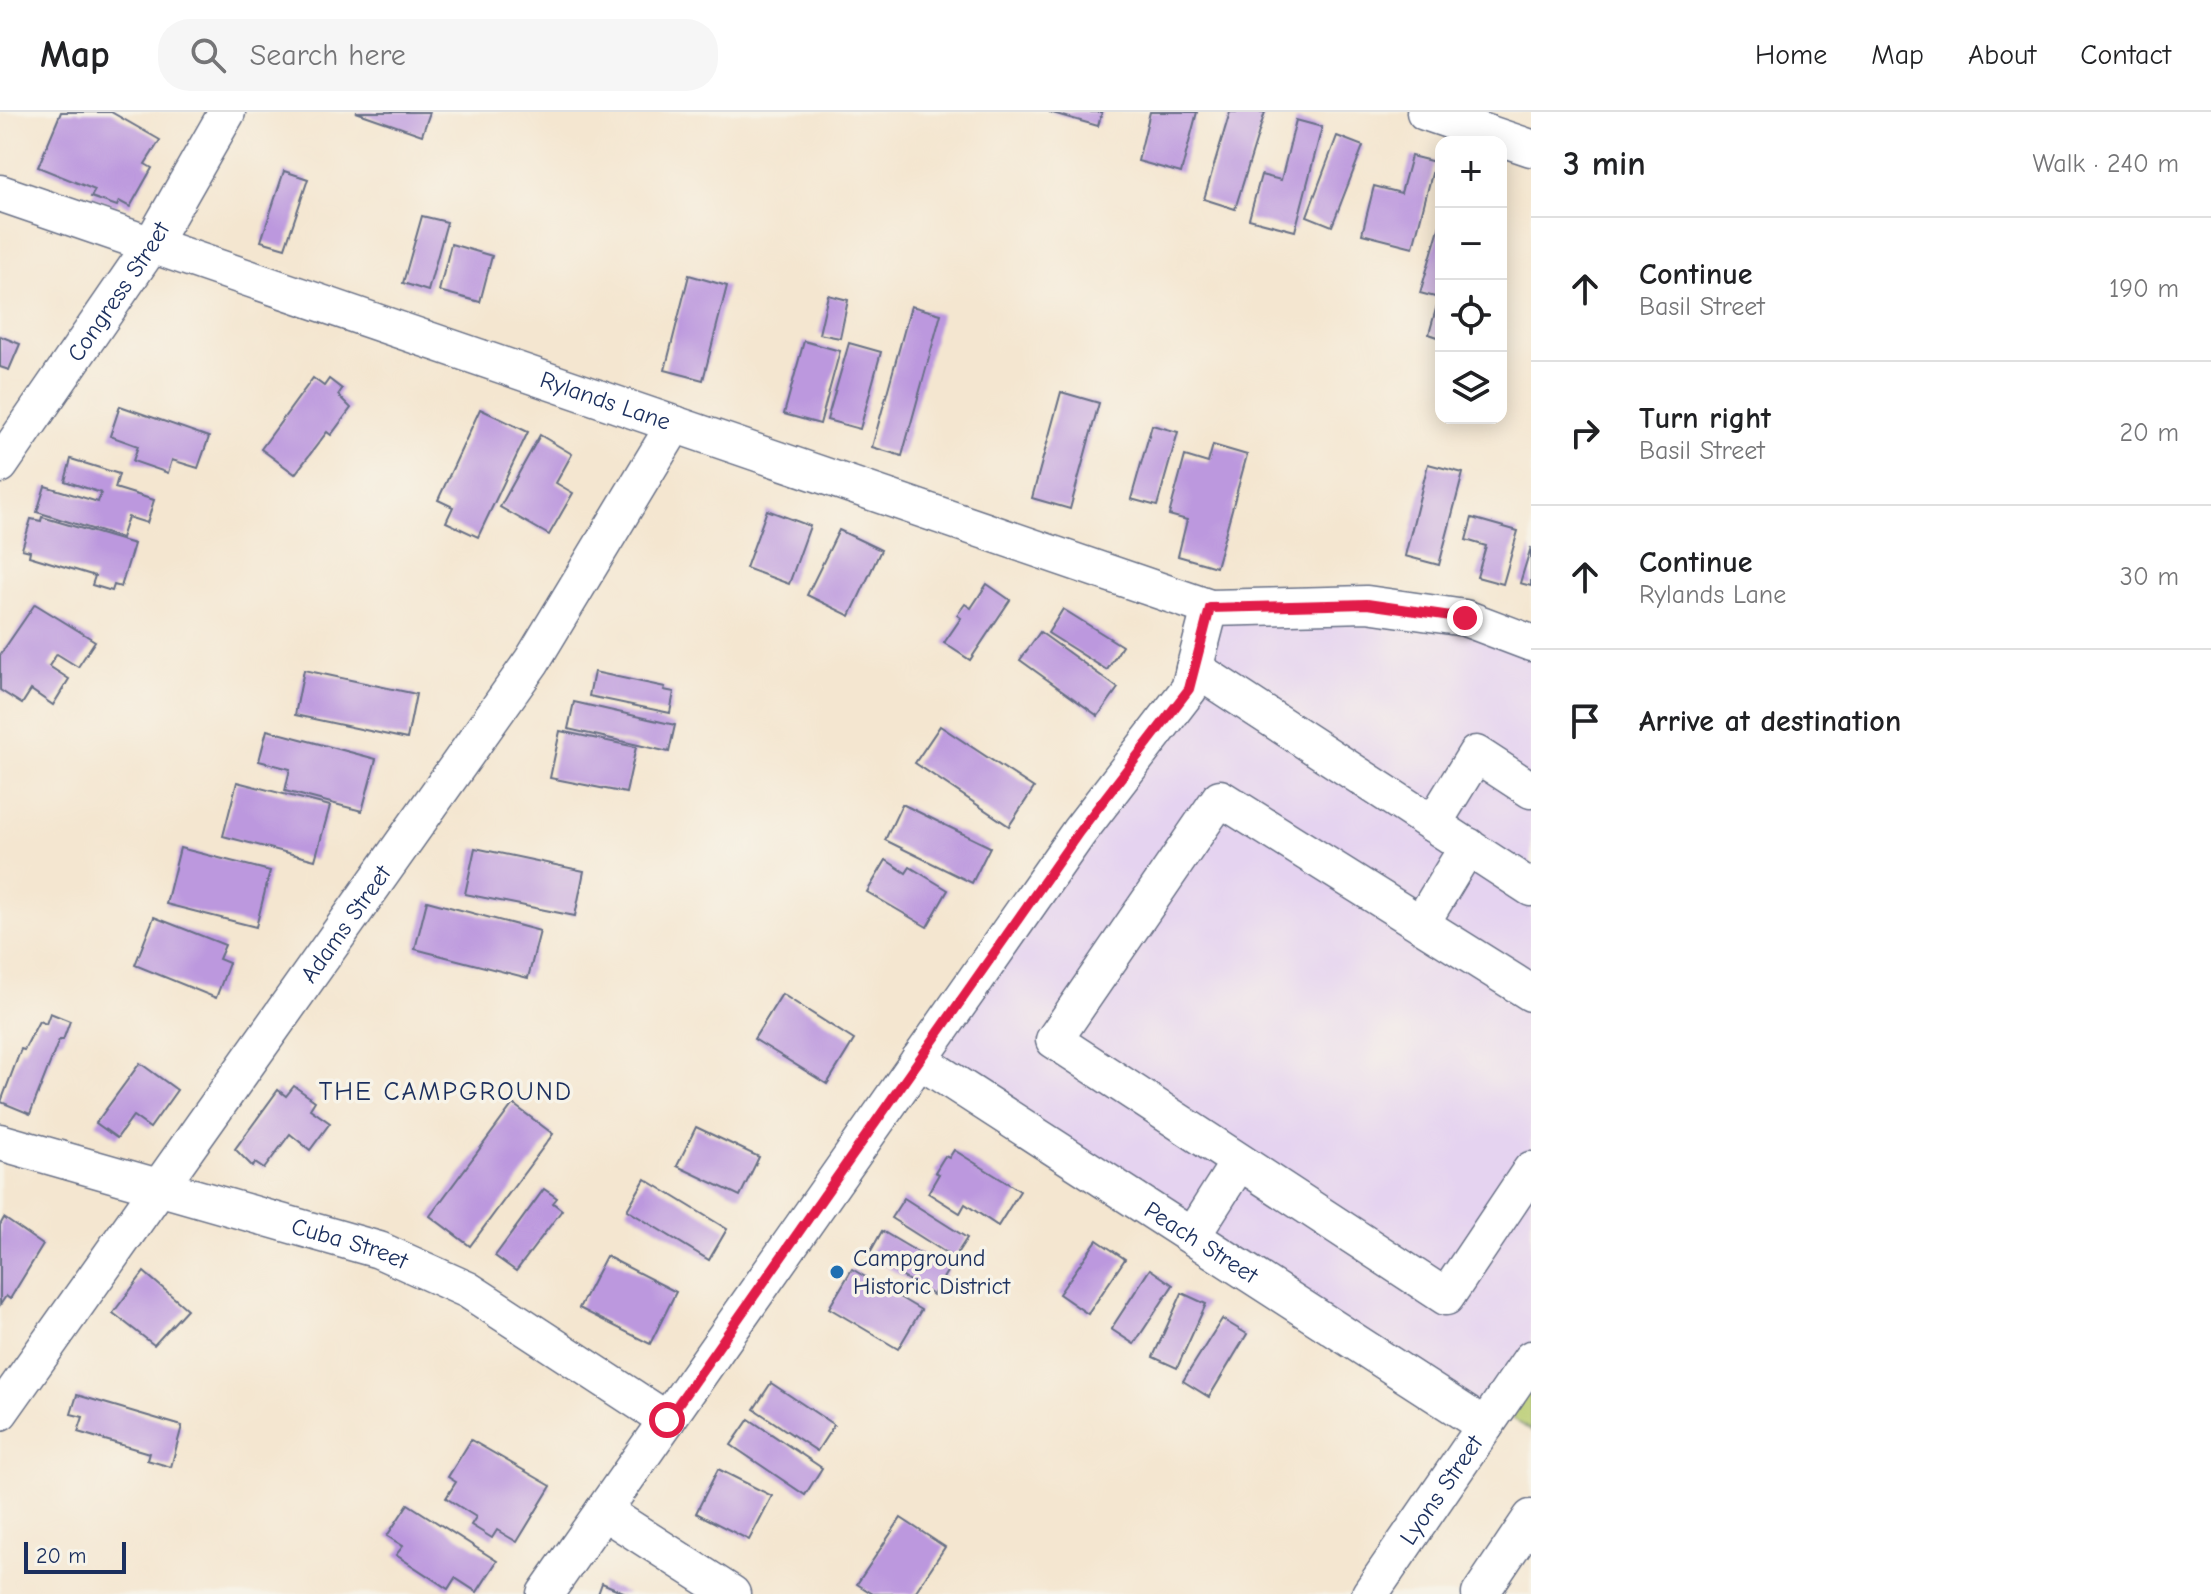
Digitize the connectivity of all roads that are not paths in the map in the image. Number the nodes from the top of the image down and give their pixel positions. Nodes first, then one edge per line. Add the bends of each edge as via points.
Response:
1 (227, 112) edge
2 (1425, 112) edge
3 (1531, 148) edge
4 (0, 193) edge
5 (150, 247) junction
6 (675, 424) junction
7 (0, 465) edge
8 (1210, 608) junction
9 (1531, 643) edge
10 (1194, 668) junction
11 (1531, 790) edge
12 (1433, 824) junction
13 (1468, 846) junction
14 (1531, 888) edge
15 (1422, 922) junction
16 (1531, 993) edge
17 (919, 1060) junction
18 (0, 1142) edge
19 (1239, 1162) junction
20 (1531, 1170) edge
21 (159, 1188) junction
22 (1192, 1236) junction
23 (1531, 1359) edge
24 (0, 1412) edge
25 (667, 1420) junction
26 (1485, 1426) junction
27 (603, 1511) junction
28 (1531, 1518) edge
29 (545, 1594) edge
30 (732, 1594) edge
31 (1370, 1594) edge
32 (1480, 1594) edge

1 - 5 street, Congress Street
2 - 3 street
4 - 5 street, Rylands Lane
5 - 6 street, Rylands Lane
5 - 7 street, Congress Street
6 - 8 street, Rylands Lane
6 - 21 street, Adams Street via 532,661
8 - 9 street via 1367,604 1465,618
8 - 10 street
10 - 12 street
10 - 17 street via 1189,689 1079,832
11 - 12 street via 1476,754
12 - 13 street
13 - 14 street
13 - 15 street
15 - 16 street
15 - 19 street via 1220,798 1054,1040
17 - 22 street, Peach Street
17 - 25 street
18 - 21 street, Cuba Street
19 - 20 street via 1446,1297
19 - 22 street
21 - 24 street, Adams Street
21 - 25 street, Cuba Street via 379,1250 468,1290
22 - 26 street, Peach Street
23 - 26 street, Lyons Street
25 - 27 street
26 - 31 street, Lyons Street
27 - 29 street
27 - 30 street
28 - 32 street

